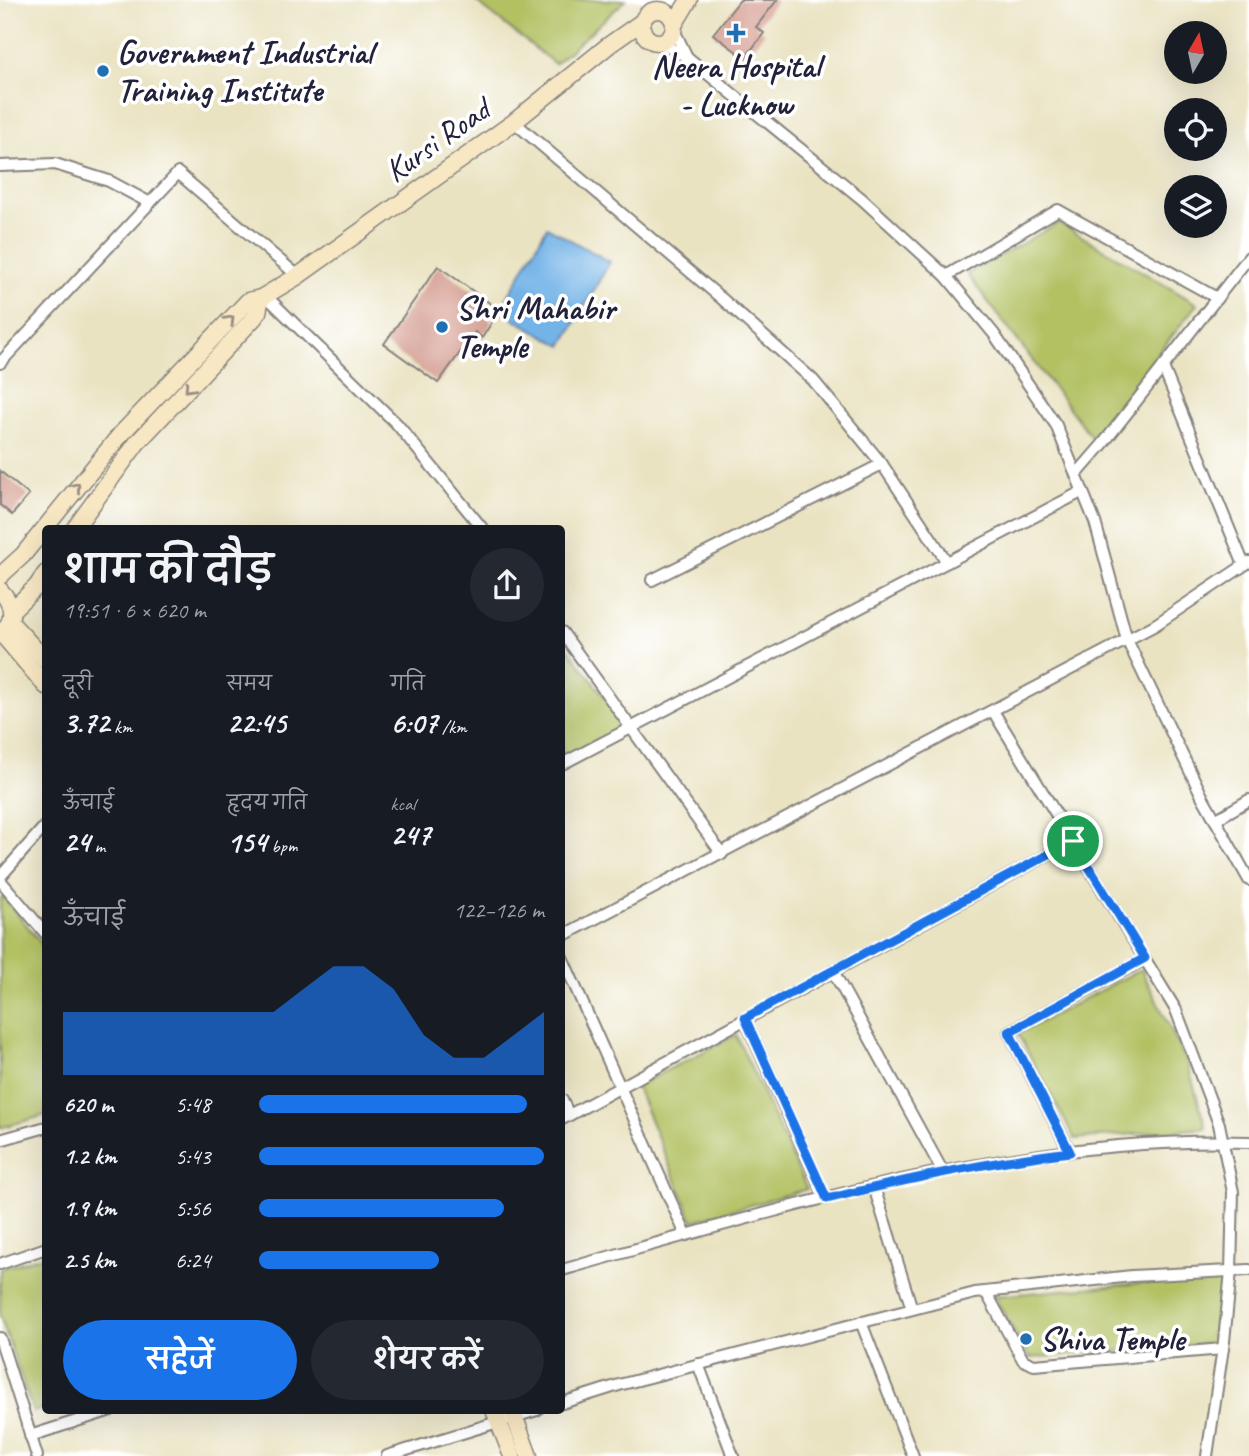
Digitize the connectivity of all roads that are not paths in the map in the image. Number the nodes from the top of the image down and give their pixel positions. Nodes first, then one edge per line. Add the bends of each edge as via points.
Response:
1 (689, 0) edge
2 (666, 5) edge
3 (643, 21) junction
4 (675, 27) junction
5 (653, 40) junction
6 (609, 45) junction
7 (687, 57) junction
8 (514, 122) junction
9 (0, 166) edge
10 (150, 202) junction
11 (1249, 257) edge
12 (298, 276) junction
13 (946, 276) junction
14 (263, 297) junction
15 (1217, 298) junction
16 (2, 357) edge
17 (1164, 367) junction
18 (882, 464) junction
19 (1076, 475) junction
20 (1083, 491) junction
21 (47, 525) edge
22 (77, 525) edge
23 (480, 525) edge
24 (42, 531) edge
25 (947, 562) junction
26 (1247, 564) edge
27 (0, 576) edge
28 (42, 579) edge
29 (652, 580) dead end
30 (0, 590) edge
31 (6, 625) edge
32 (565, 636) edge
33 (1127, 640) junction
34 (42, 657) edge
35 (42, 680) edge
36 (993, 711) junction
37 (632, 727) junction
38 (565, 762) edge
39 (1249, 800) edge
40 (1215, 820) junction
41 (42, 830) edge
42 (1073, 841) junction
43 (722, 853) junction
44 (0, 879) edge
45 (1249, 880) edge
46 (42, 929) edge
47 (565, 934) edge
48 (1145, 958) junction
49 (565, 964) edge
50 (832, 971) junction
51 (745, 1018) junction
52 (620, 1086) junction
53 (565, 1117) edge
54 (42, 1128) edge
55 (0, 1140) edge
56 (1222, 1142) junction
57 (1249, 1142) edge
58 (1070, 1152) junction
59 (943, 1172) junction
60 (874, 1187) junction
61 (827, 1199) junction
62 (686, 1235) junction
63 (42, 1249) edge
64 (0, 1264) edge
65 (565, 1269) edge
66 (1249, 1270) edge
67 (1231, 1271) junction
68 (986, 1292) junction
69 (912, 1309) junction
70 (861, 1322) junction
71 (0, 1338) edge
72 (1223, 1349) junction
73 (698, 1364) junction
74 (565, 1402) edge
75 (99, 1414) edge
76 (505, 1415) edge
77 (30, 1436) junction
78 (37, 1456) edge
79 (387, 1456) edge
80 (512, 1456) edge
81 (529, 1456) edge
82 (733, 1456) edge
83 (913, 1456) edge
84 (1207, 1456) edge

1 - 4 main road
2 - 3 main road via 649,12
2 - 4 main road
3 - 5 main road via 642,30
3 - 6 main road
4 - 5 main road via 669,39
4 - 7 street
5 - 6 main road, Kursi Road
5 - 7 street
6 - 8 main road, Kursi Road
7 - 13 street via 862,200
8 - 12 main road, Kursi Road
8 - 18 street via 813,380
9 - 10 street via 55,164 109,181
10 - 12 street via 178,173
10 - 16 street
11 - 15 street
12 - 14 main road, Kursi Road
13 - 15 street via 1058,210
13 - 19 street via 994,334 1056,425
21 -> 14 main road, Kursi Road via 120,435 248,302
14 -> 22 main road via 254,318 138,443
14 - 23 street via 397,424
15 - 17 street
17 - 19 street
17 - 26 street
18 - 25 street
18 - 29 street
19 - 20 street
20 - 25 street
20 - 33 street
27 -> 24 main road, Kursi Road
25 - 37 street
26 - 33 street
28 - 31 main road
30 - 31 main road via 8,599
31 - 34 main road
31 - 35 main road
32 - 37 street
33 - 36 street
33 - 40 street
36 - 42 street
36 - 43 street
37 - 38 street
37 - 43 street
39 - 40 street
40 - 45 street
41 - 44 street
42 - 48 street
42 - 50 street
43 - 47 street
44 - 46 street
48 - 56 street via 1176,1010
48 - 58 street via 1009,1032
49 - 52 street
50 - 51 street
50 - 59 street
51 - 52 street
51 - 61 street
52 - 53 street
52 - 62 street
54 - 55 street
56 - 57 street
56 - 58 street
56 - 67 street via 1233,1192
58 - 59 street
59 - 60 street
60 - 61 street
60 - 69 street
61 - 62 street
62 - 65 street
63 - 64 street
66 - 67 street
67 - 68 street
67 - 72 street
68 - 69 street
68 - 72 street via 1023,1360 1034,1365
69 - 70 street
70 - 73 street
70 - 83 street
71 - 77 street
72 - 84 street
73 - 74 street
73 - 82 street
75 - 77 street
76 - 79 street
76 - 80 main road
76 - 81 main road
77 - 78 street

